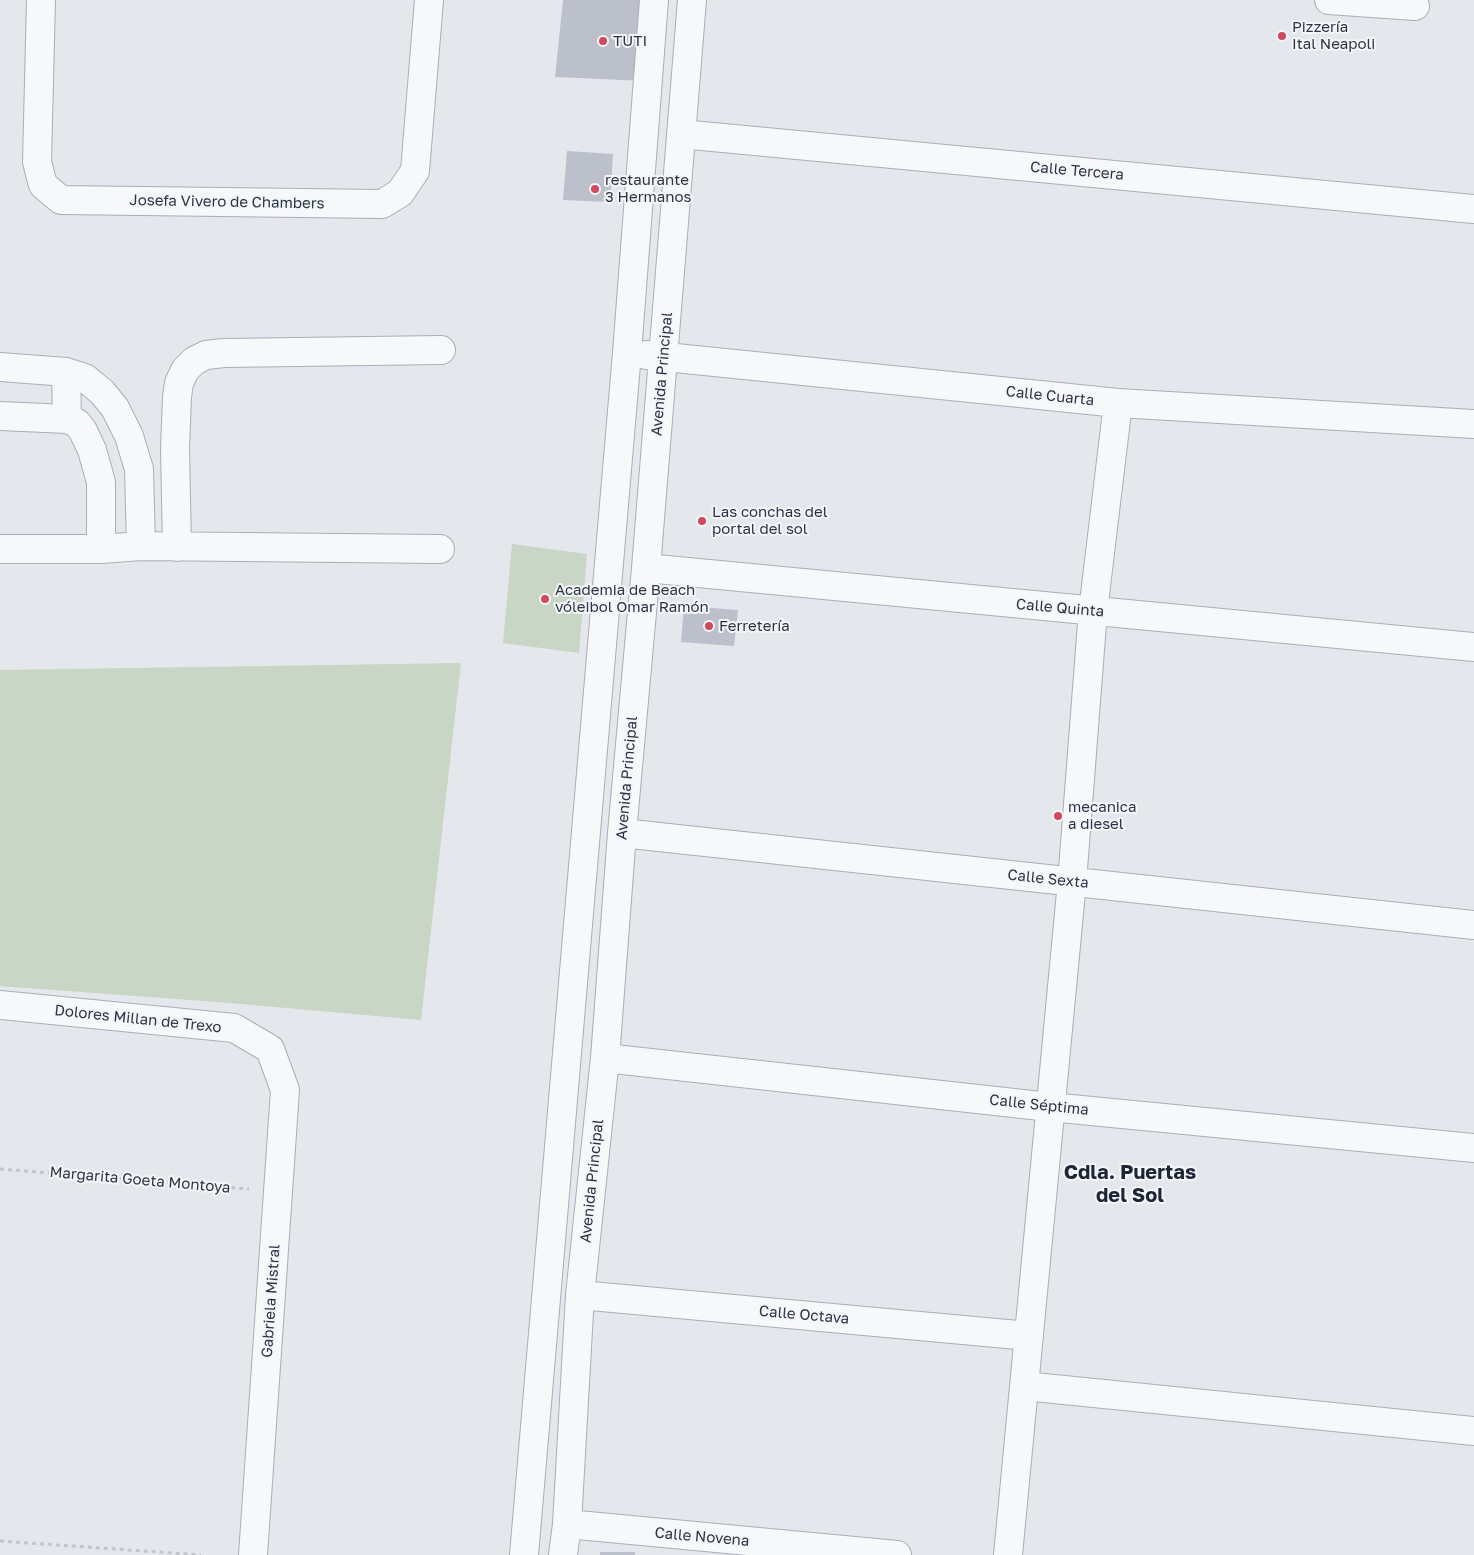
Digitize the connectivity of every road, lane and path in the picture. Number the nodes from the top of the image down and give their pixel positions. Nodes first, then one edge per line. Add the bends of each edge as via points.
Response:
1 (41, 0) edge
2 (430, 0) edge
3 (654, 0) edge
4 (692, 0) edge
5 (1329, 0) edge
6 (1385, 2) edge
7 (1415, 6) dead end
8 (681, 134) junction
9 (1474, 209) edge
10 (441, 350) dead end
11 (627, 354) junction
12 (664, 357) junction
13 (0, 367) edge
14 (66, 372) junction
15 (1118, 403) junction
16 (0, 416) edge
17 (67, 418) junction
18 (1474, 424) edge
19 (142, 546) junction
20 (177, 547) junction
21 (0, 549) edge
22 (101, 549) junction
23 (440, 549) dead end
24 (646, 568) junction
25 (1093, 611) junction
26 (1474, 647) edge
27 (622, 833) junction
28 (1072, 882) junction
29 (1474, 925) edge
30 (0, 1005) edge
31 (270, 1048) joint
32 (605, 1058) junction
33 (1050, 1106) junction
34 (1474, 1148) edge
35 (0, 1169) edge
36 (279, 1191) junction
37 (580, 1295) junction
38 (1029, 1336) junction
39 (1024, 1386) junction
40 (1474, 1431) edge
41 (566, 1524) junction
42 (0, 1541) edge
43 (792, 1550) edge
44 (201, 1555) edge
45 (253, 1555) edge
46 (524, 1555) edge
47 (564, 1555) edge
48 (898, 1555) edge
49 (1008, 1555) edge

1 - 2 street, Josefa Vivero de Chambers via 37,162 43,185 61,200 382,204 400,193 415,171
3 - 11 street
4 - 8 street, Avenida Principal
5 - 6 street
6 - 7 street
8 - 9 street, Calle Tercera
8 - 12 street, Avenida Principal
10 - 20 street via 224,353 194,361 185,370 177,397
11 - 12 street, Calle Cuarta
11 - 46 street
12 - 15 street, Calle Cuarta
12 - 24 street, Avenida Principal
13 - 14 street
14 - 17 street
14 - 19 street via 85,378 102,392 115,408 129,436 139,469
15 - 18 street, Calle Cuarta
15 - 25 street
16 - 17 street
17 - 22 street via 83,431 101,482
19 - 20 street
19 - 22 street
20 - 23 street
21 - 22 street
24 - 25 street, Calle Quinta
24 - 27 street, Avenida Principal
25 - 26 street, Calle Quinta
25 - 28 street
27 - 28 street, Calle Sexta
27 - 32 street, Avenida Principal
28 - 29 street, Calle Sexta
28 - 33 street
30 - 31 street, Dolores Millan de Trexo via 234,1028
31 - 36 street, Gabriela Mistral via 285,1090
32 - 33 street, Calle Séptima
32 - 37 street, Avenida Principal
33 - 34 street, Calle Séptima
33 - 38 street
35 - 36 path, Margarita Goeta Montoya
36 - 45 street, Gabriela Mistral
37 - 38 street, Calle Octava
37 - 41 street, Avenida Principal
38 - 39 street
39 - 40 street
39 - 49 street
41 - 43 street, Calle Novena
41 - 47 street, Avenida Principal
42 - 44 path
43 - 48 street, Calle Novena

